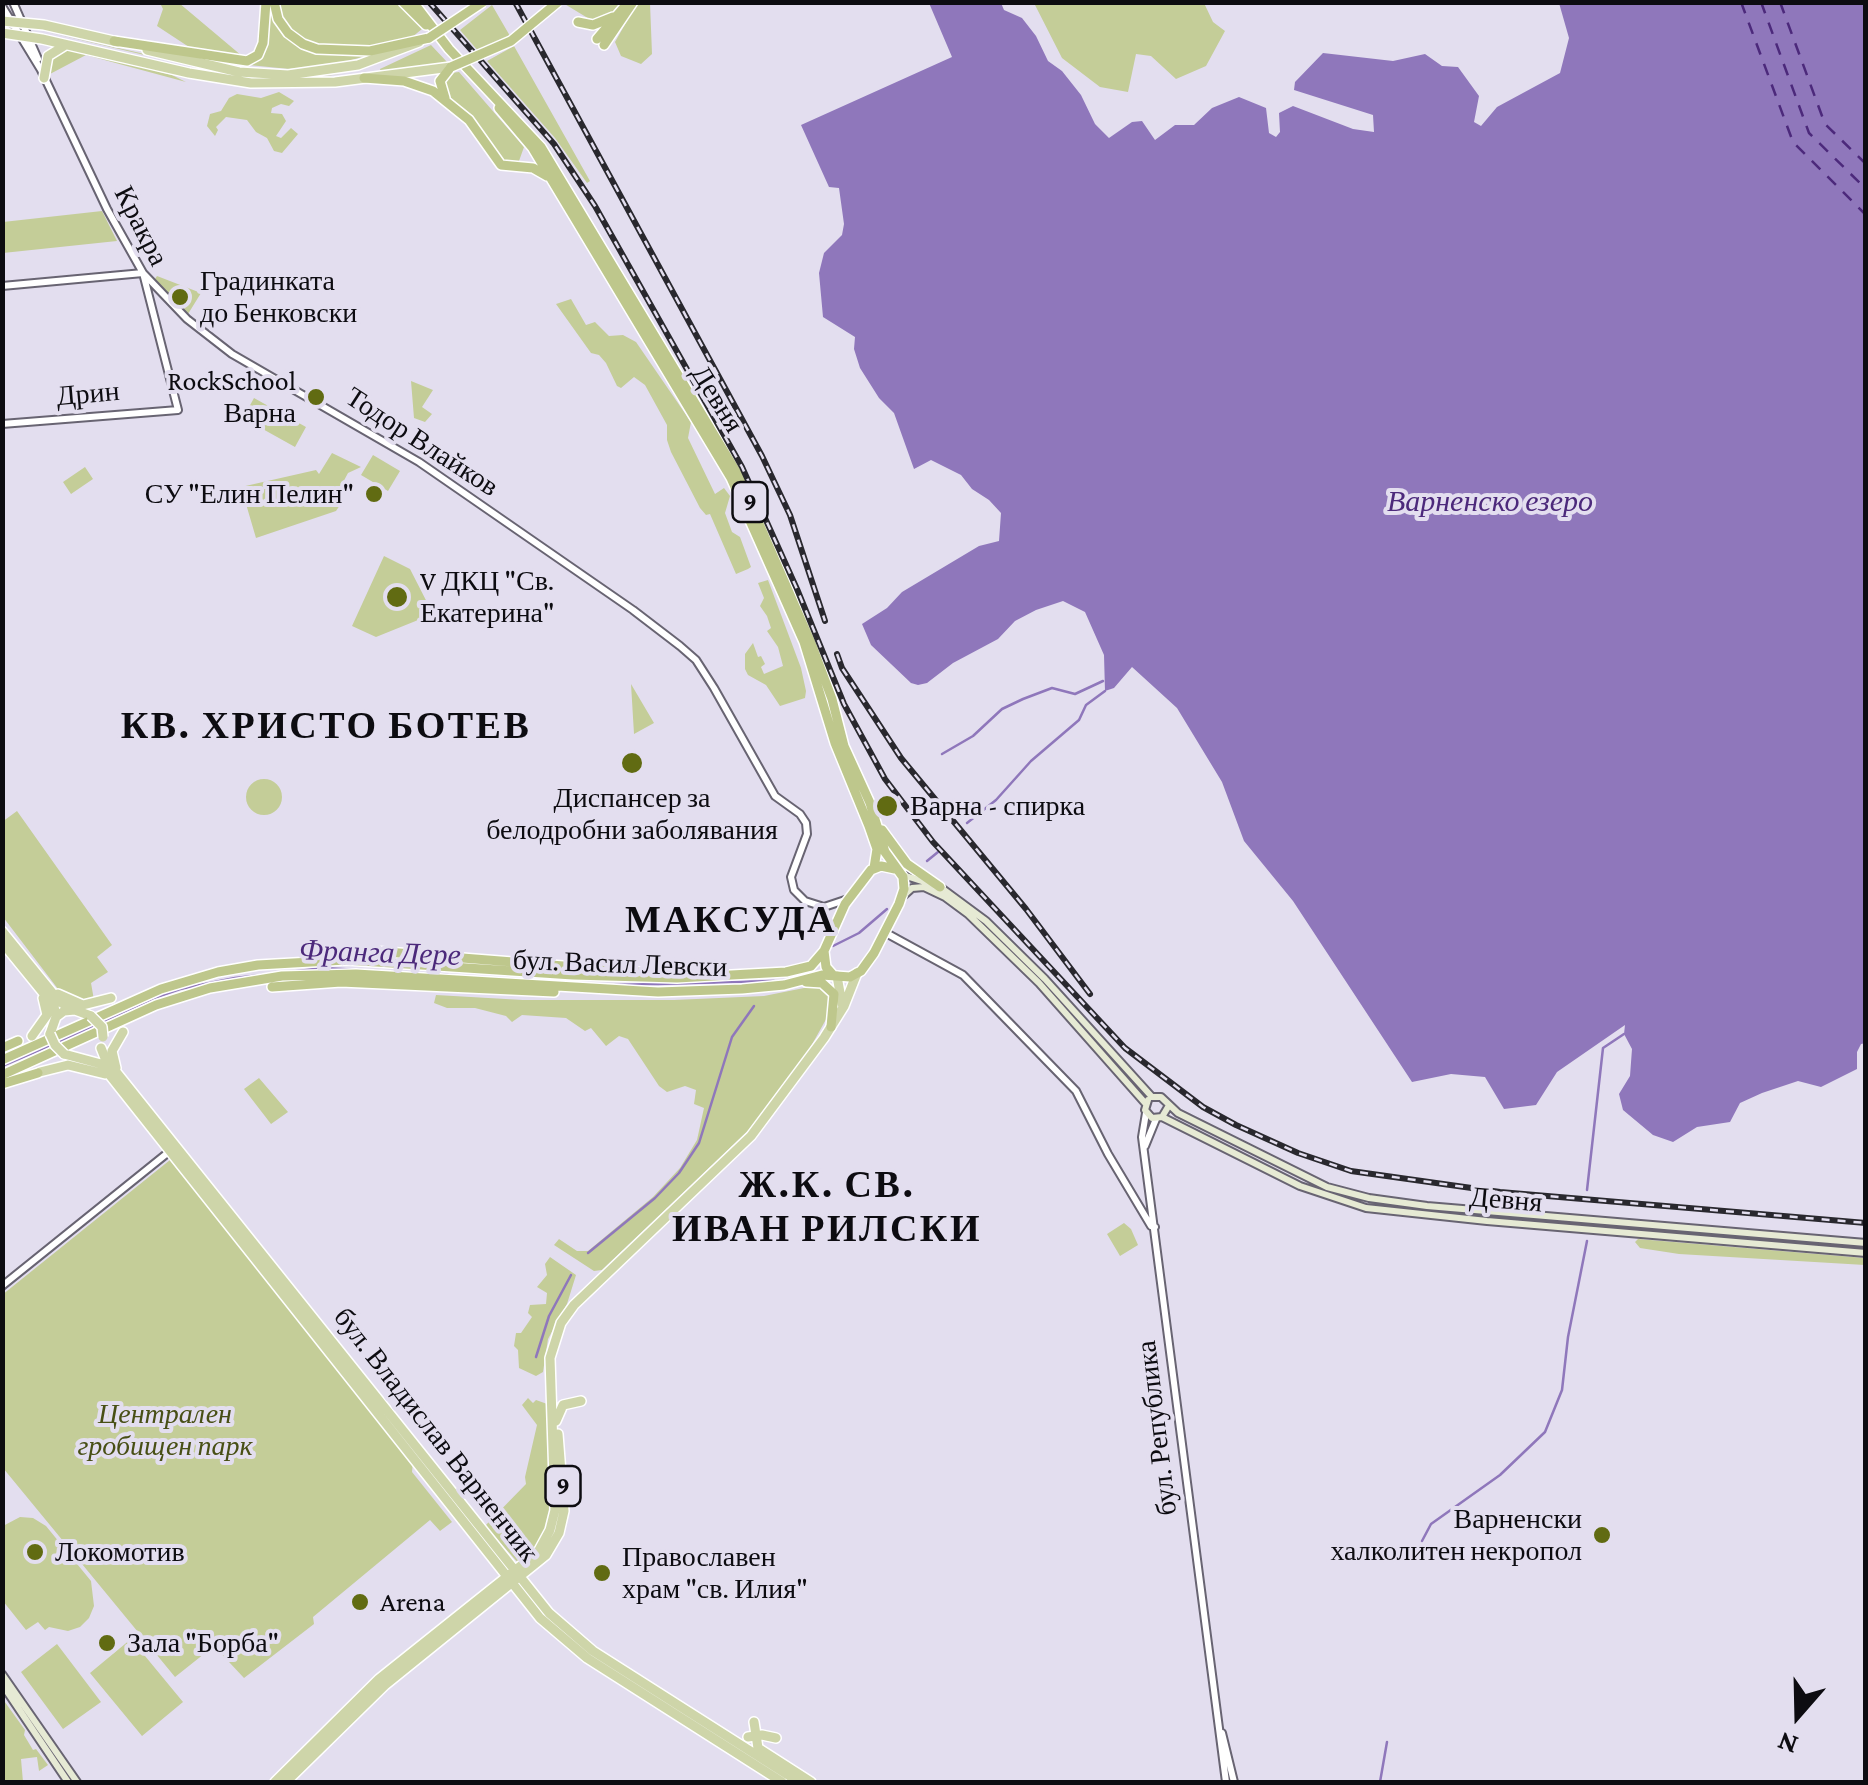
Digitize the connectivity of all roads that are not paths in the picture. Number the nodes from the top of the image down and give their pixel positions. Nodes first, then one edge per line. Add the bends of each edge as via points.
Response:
1 (12, 2) edge
2 (266, 2) edge
3 (274, 2) edge
4 (403, 2) edge
5 (413, 2) edge
6 (482, 2) edge
7 (558, 2) edge
8 (630, 2) edge
9 (2, 6) edge
10 (620, 13) junction
11 (7, 21) edge
12 (24, 22) junction
13 (578, 22) dead end
14 (2, 34) edge
15 (25, 36) junction
16 (426, 39) junction
17 (114, 41) junction
18 (70, 45) junction
19 (451, 66) junction
20 (42, 74) junction
21 (364, 78) junction
22 (446, 100) junction
23 (524, 136) junction
24 (541, 156) junction
25 (521, 166) junction
26 (551, 180) junction
27 (143, 273) junction
28 (2, 286) edge
29 (178, 410) joint
30 (2, 424) edge
31 (873, 812) junction
32 (874, 868) junction
33 (898, 872) junction
34 (940, 887) junction
35 (901, 898) junction
36 (848, 899) junction
37 (824, 907) junction
38 (836, 921) junction
39 (2, 930) edge
40 (886, 933) junction
41 (2, 942) edge
42 (374, 951) dead end
43 (824, 951) junction
44 (857, 974) junction
45 (836, 976) junction
46 (677, 978) junction
47 (40, 983) junction
48 (788, 984) junction
49 (272, 986) dead end
50 (604, 990) junction
51 (111, 998) dead end
52 (72, 1010) junction
53 (840, 1012) junction
54 (56, 1017) junction
55 (832, 1026) junction
56 (123, 1032) dead end
57 (32, 1036) dead end
58 (18, 1041) dead end
59 (102, 1043) junction
60 (2, 1048) edge
61 (87, 1059) junction
62 (2, 1060) edge
63 (39, 1073) joint
64 (2, 1074) edge
65 (116, 1077) junction
66 (2, 1084) edge
67 (1152, 1097) junction
68 (1168, 1107) junction
69 (1146, 1108) junction
70 (1159, 1118) junction
71 (1145, 1148) junction
72 (170, 1152) junction
73 (1156, 1227) junction
74 (1866, 1243) edge
75 (1866, 1253) edge
76 (2, 1286) edge
77 (551, 1387) junction
78 (581, 1401) dead end
79 (556, 1420) junction
80 (514, 1577) junction
81 (2, 1674) edge
82 (392, 1680) junction
83 (2, 1684) edge
84 (396, 1691) dead end
85 (752, 1721) dead end
86 (752, 1736) junction
87 (776, 1738) dead end
88 (733, 1741) junction
89 (68, 1782) edge
90 (77, 1782) edge
91 (276, 1782) edge
92 (286, 1782) edge
93 (782, 1782) edge
94 (798, 1782) edge
95 (811, 1782) edge
96 (1230, 1782) edge

1 - 12 street
2 - 17 highway via 263,44 251,60
3 - 16 highway via 288,32 317,49 370,51
4 - 23 highway, Девня / 9
5 - 24 highway, Девня
6 - 16 highway, bridge
7 - 19 highway, bridge via 511,42
8 - 10 highway
8 - 10 highway via 600,42
9 - 11 street
10 - 13 highway via 598,24
11 - 12 main road
11 - 15 street
12 - 15 street
12 - 17 main road
14 - 15 main road
15 - 18 main road
15 - 20 street, Кракра
16 - 17 main road via 358,65 288,75 240,72
18 - 20 main road via 48,56
18 - 21 main road via 251,84
19 - 21 main road
19 - 22 highway via 440,83
20 - 27 street, Кракра
21 - 22 highway via 408,81
22 - 25 highway via 473,124 497,162
23 - 24 highway, Девня / 9
23 - 25 highway via 528,151
24 - 25 highway
24 - 26 highway, Девня / 9
24 - 31 highway, Девня / 9 via 737,473 811,643
25 - 26 highway
26 - 32 highway, Девня / 9 via 738,493 810,659 877,850
27 - 28 street
27 - 29 street, Кракра
27 - 37 street, Тодор Влайков via 232,354 420,463 696,660 771,791 806,823 792,884 805,901
29 - 30 street, Дрин
31 - 33 highway, Девня / 9
31 - 34 highway via 893,849
32 - 33 highway
32 - 36 highway
33 - 34 main road
33 - 35 highway, 9
34 - 67 main road via 999,933
35 - 40 highway, 9
35 - 69 main road via 924,887 968,914 1039,983
36 - 37 street
36 - 38 highway
37 - 38 street
38 - 43 highway
39 - 47 main road
40 - 44 highway, 9
40 - 73 street via 963,976 1076,1091
41 - 47 main road
42 - 46 highway
43 - 45 highway via 826,967
43 - 46 highway, бул. Васил Левски via 811,966 782,973
44 - 45 highway, бул. Васил Левски
44 - 53 main road, 9
45 - 48 highway, бул. Васил Левски
45 - 53 main road
46 - 62 highway, бул. Васил Левски via 346,960 270,964 161,989
47 - 51 main road via 78,1004
47 - 52 main road
47 - 54 main road
47 - 57 main road via 48,1011
48 - 50 highway, бул. Васил Левски
48 - 55 highway via 830,988
49 - 50 highway
50 - 64 highway, бул. Васил Левски via 356,974 257,979 156,1005
52 - 54 main road
52 - 59 main road, bridge via 102,1026
53 - 55 main road, 9
54 - 61 main road, bridge via 50,1034 55,1045
55 - 77 main road, 9 via 736,1153 567,1313 552,1346
56 - 65 main road via 112,1051
58 - 60 highway
59 - 61 main road
59 - 65 main road, бул. Владислав Варненчик
61 - 65 main road, бул. Владислав Варненчик
63 - 65 main road via 72,1065
63 - 66 highway
65 - 72 main road, бул. Владислав Варненчик
65 - 80 main road, бул. Владислав Варненчик
67 - 68 main road, Девня
67 - 69 main road
68 - 70 main road
68 - 74 main road, Девня via 1296,1174 1369,1198
69 - 70 main road, Девня
69 - 71 street, бул. Република
70 - 71 street, бул. Република
70 - 75 main road, Девня via 1300,1186 1366,1208
71 - 73 street, бул. Република
72 - 76 street
72 - 80 main road, бул. Владислав Варненчик
73 - 96 street, бул. Република
77 - 79 main road, 9
77 - 80 main road, 9 via 554,1519 538,1552
78 - 79 main road via 563,1404
79 - 80 main road, 9 via 562,1520 554,1544
80 - 82 main road, 9
80 - 88 main road, бул. Владислав Варненчик via 593,1651
80 - 91 main road, 9 via 379,1678
80 - 93 main road, бул. Владислав Варненчик via 540,1618 577,1651
81 - 90 main road
82 - 84 main road
82 - 92 main road, 9
83 - 89 main road
85 - 86 main road
86 - 87 main road
86 - 88 main road
86 - 95 main road via 758,1748
88 - 94 main road, бул. Владислав Варненчик

